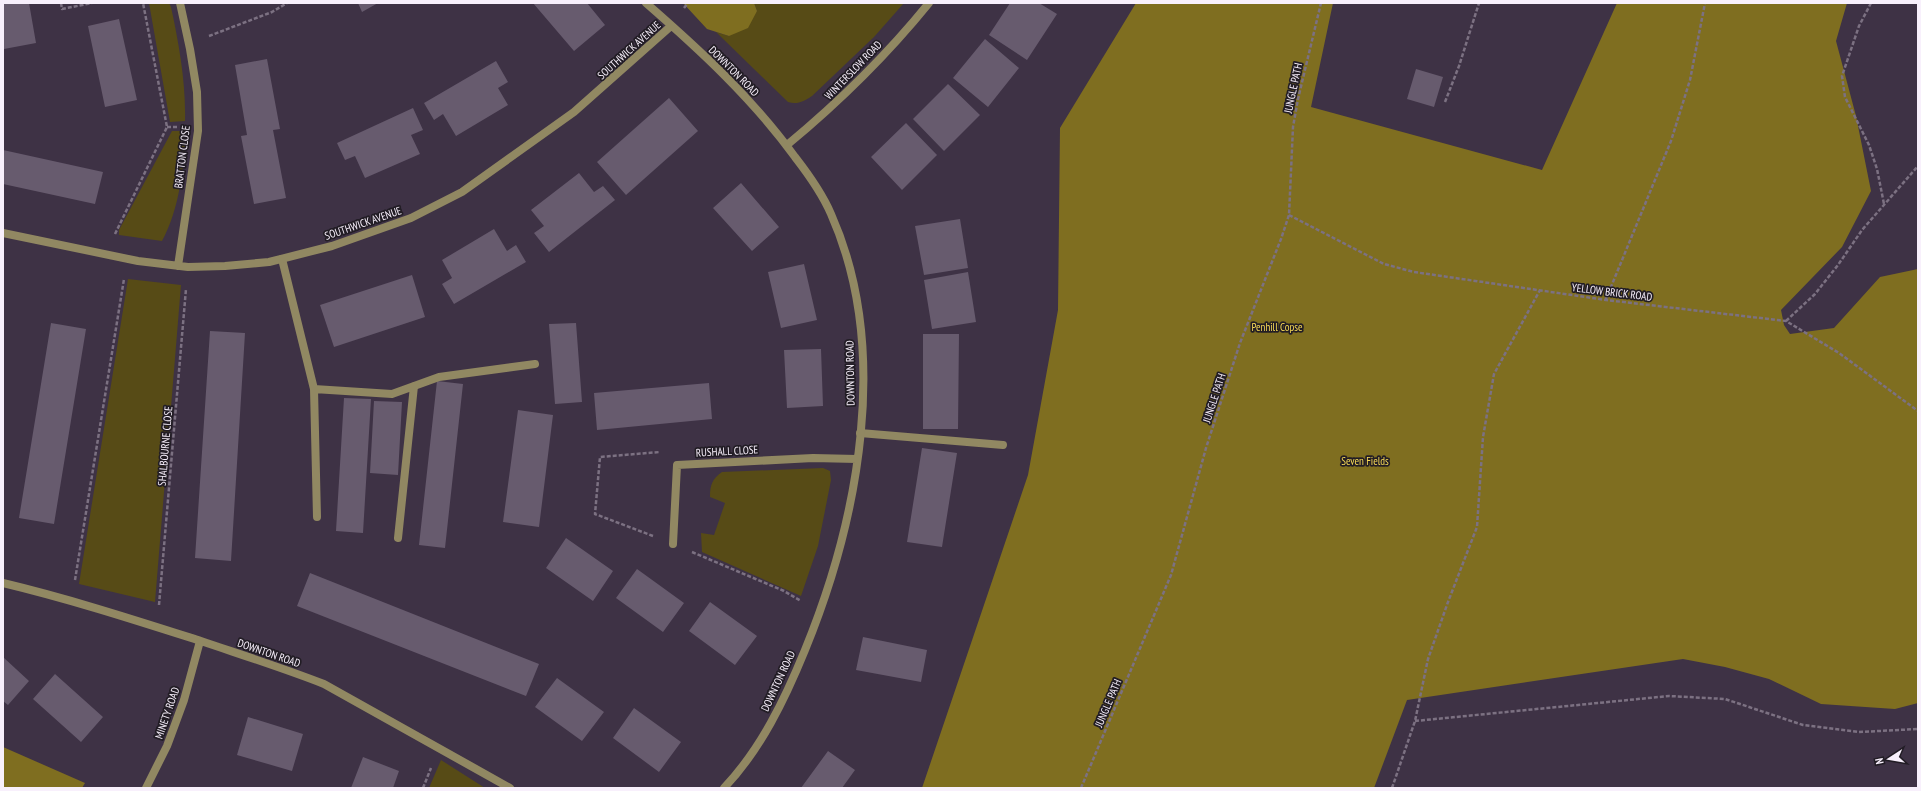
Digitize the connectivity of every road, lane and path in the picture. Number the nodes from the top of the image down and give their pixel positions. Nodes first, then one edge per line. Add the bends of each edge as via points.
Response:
1 (61, 3) edge
2 (92, 3) edge
3 (143, 3) edge
4 (180, 3) edge
5 (287, 3) edge
6 (646, 3) edge
7 (929, 3) edge
8 (1321, 3) edge
9 (1479, 3) edge
10 (1705, 3) edge
11 (1871, 3) edge
12 (671, 26) junction
13 (189, 44) junction
14 (1445, 102) dead end
15 (787, 145) junction
16 (1918, 166) edge
17 (1884, 204) junction
18 (1289, 215) junction
19 (3, 233) edge
20 (111, 256) junction
21 (127, 259) junction
22 (282, 259) junction
23 (178, 266) junction
24 (188, 267) junction
25 (1540, 290) junction
26 (1606, 300) junction
27 (1786, 321) junction
28 (535, 364) dead end
29 (414, 386) junction
30 (314, 389) junction
31 (1918, 411) edge
32 (860, 433) junction
33 (1002, 446) dead end
34 (857, 459) junction
35 (317, 517) dead end
36 (398, 538) dead end
37 (673, 544) dead end
38 (3, 583) edge
39 (72, 600) junction
40 (157, 627) junction
41 (200, 641) junction
42 (1415, 721) junction
43 (1918, 730) edge
44 (146, 788) edge
45 (510, 788) edge
46 (724, 788) edge
47 (1081, 788) edge
48 (1392, 788) edge

1 - 2 path via 62,9
3 - 20 path via 167,127 116,231
4 - 13 street, BRATTON CLOSE
5 - 13 path via 272,12
6 - 12 street, DOWNTON ROAD
7 - 15 street, WINTERSLOW ROAD via 880,59 838,101
8 - 18 path, JUNGLE PATH via 1293,127
9 - 14 path
10 - 26 path via 1690,80 1671,141
11 - 17 path via 1859,26 1842,76 1845,98 1869,145 1877,169
12 - 15 street, DOWNTON ROAD via 727,78
12 - 22 street, SOUTHWICK AVENUE via 574,112 462,192 411,218 332,246
13 - 23 street, BRATTON CLOSE via 197,92 198,131
15 - 32 street, DOWNTON ROAD via 813,181 831,213 846,254 856,300 861,342 863,369
16 - 17 path
17 - 27 path via 1815,294
18 - 25 path, YELLOW BRICK ROAD via 1384,264 1414,272
18 - 47 path, JUNGLE PATH via 1220,403 1171,575
19 - 20 street, SOUTHWICK AVENUE
20 - 21 street, SOUTHWICK AVENUE
21 - 23 street, SOUTHWICK AVENUE
21 - 39 path
22 - 24 street, SOUTHWICK AVENUE via 225,266
22 - 30 street
23 - 24 street, SOUTHWICK AVENUE
24 - 40 path, SHALBOURNE CLOSE
25 - 26 path, YELLOW BRICK ROAD
25 - 42 path via 1494,374 1483,437 1477,528 1428,659
26 - 27 path, YELLOW BRICK ROAD
27 - 31 path, YELLOW BRICK ROAD via 1839,353
28 - 29 street via 439,377
29 - 30 street via 392,394
29 - 36 street
30 - 35 street
32 - 33 street
32 - 34 street, DOWNTON ROAD
34 - 37 street, RUSHALL CLOSE via 813,458 677,465
34 - 46 street, DOWNTON ROAD via 846,522 820,612 795,673 767,730 740,771
38 - 39 street, DOWNTON ROAD
39 - 40 street, DOWNTON ROAD
40 - 41 street, DOWNTON ROAD
41 - 44 street, MINETY ROAD via 184,700 167,746
41 - 45 street, DOWNTON ROAD via 324,684
42 - 43 path via 1669,696 1725,699 1810,726 1859,732
42 - 48 path

